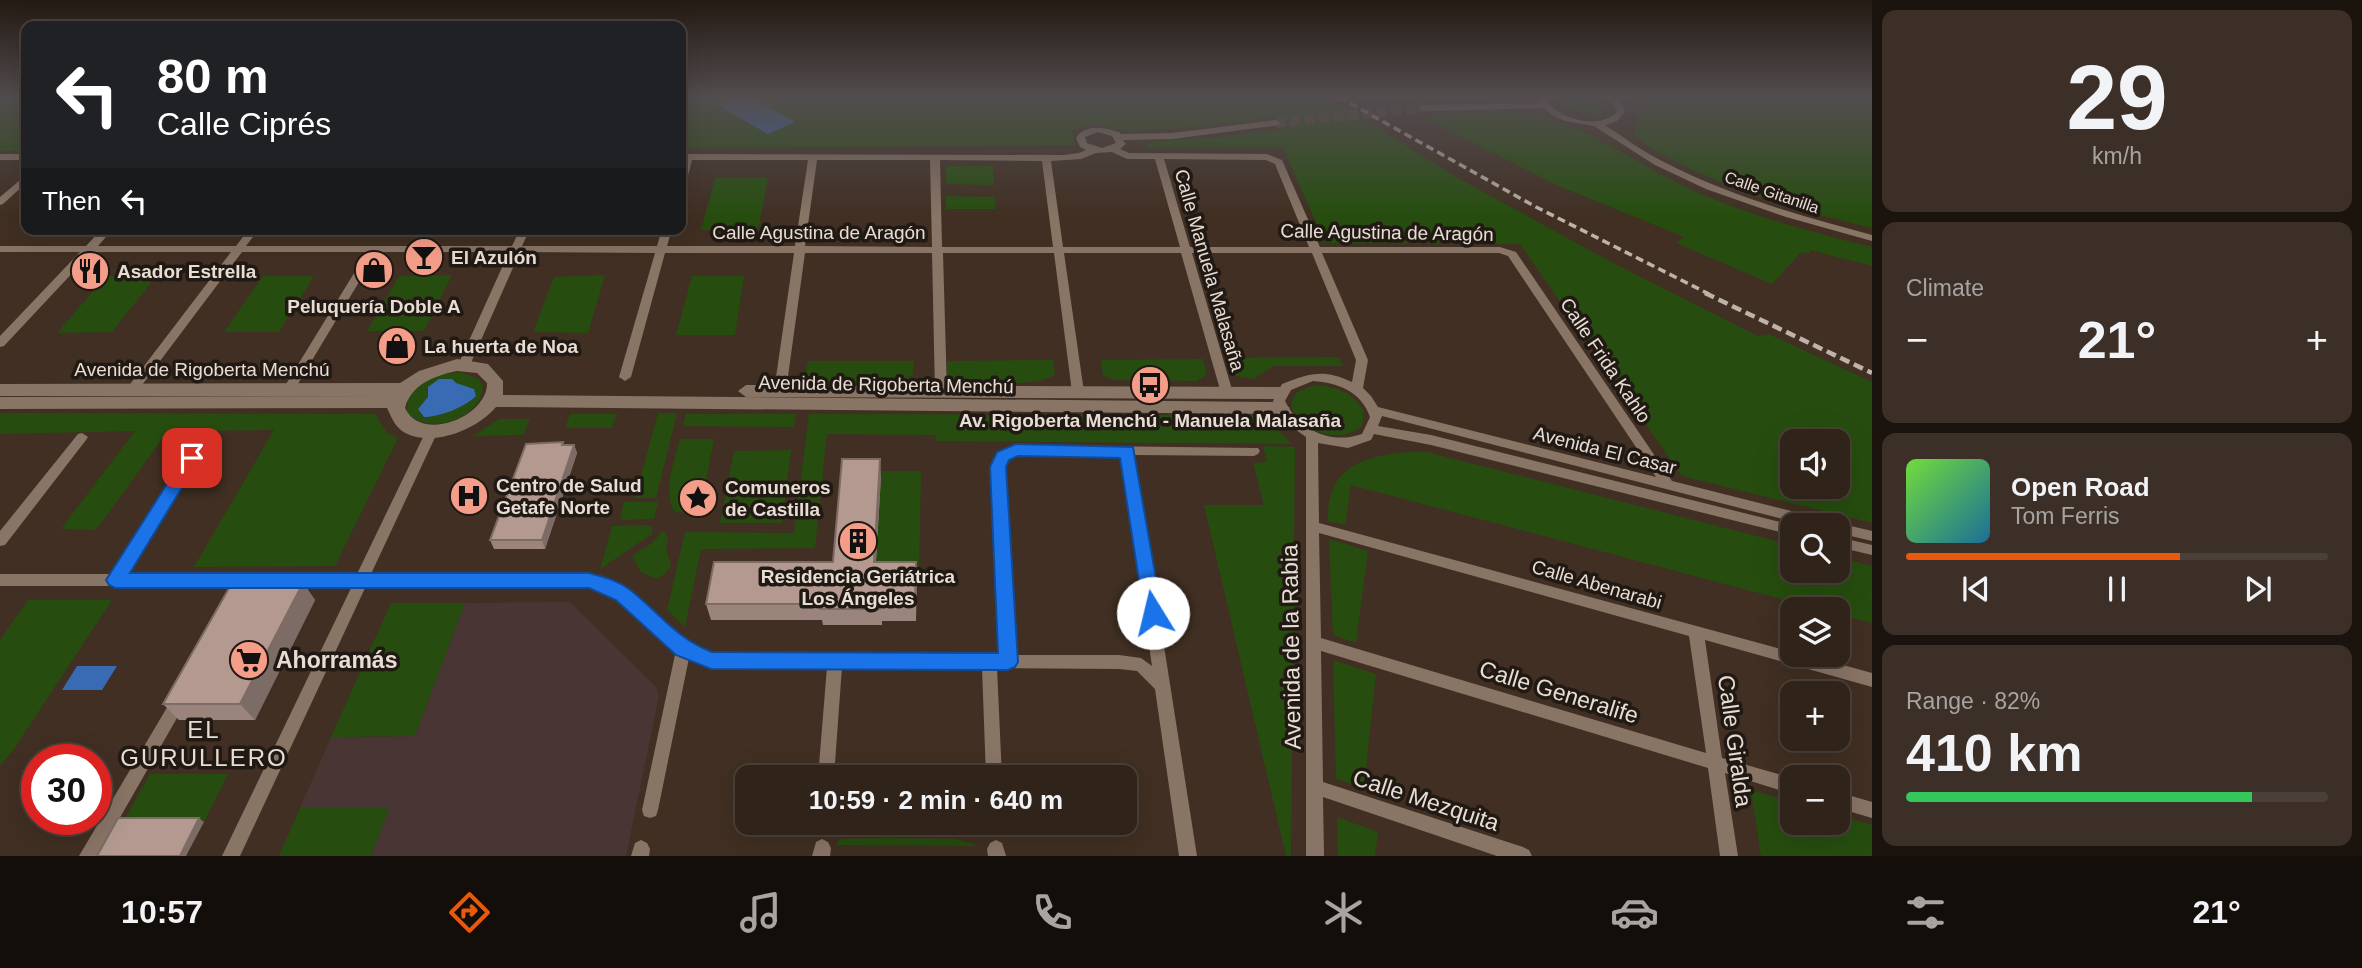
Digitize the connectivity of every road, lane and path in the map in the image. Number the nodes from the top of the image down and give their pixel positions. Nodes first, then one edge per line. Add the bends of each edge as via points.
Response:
1 (1082, 137) edge
2 (1119, 137) edge
3 (1616, 137) edge
4 (1113, 149) junction
5 (1094, 150) junction
6 (0, 157) edge
7 (21, 157) edge
8 (686, 157) edge
9 (813, 157) junction
10 (1159, 157) junction
11 (1267, 157) joint
12 (936, 158) junction
13 (1046, 158) junction
14 (21, 183) edge
15 (0, 202) edge
16 (102, 235) edge
17 (250, 235) edge
18 (522, 235) edge
19 (665, 235) edge
20 (1872, 238) edge
21 (1185, 248) junction
22 (0, 249) edge
23 (89, 249) junction
24 (239, 249) junction
25 (374, 249) junction
26 (516, 249) junction
27 (661, 249) junction
28 (800, 249) junction
29 (936, 249) junction
30 (1059, 249) junction
31 (1314, 249) junction
32 (1512, 254) joint
33 (0, 342) edge
34 (464, 365) junction
35 (625, 377) dead end
36 (289, 389) junction
37 (1357, 389) junction
38 (0, 390) edge
39 (132, 390) junction
40 (780, 391) junction
41 (941, 392) junction
42 (1078, 393) junction
43 (1227, 393) junction
44 (401, 395) junction
45 (494, 396) junction
46 (1281, 401) junction
47 (0, 403) edge
48 (1375, 410) junction
49 (1373, 429) junction
50 (432, 430) junction
51 (207, 435) dead end
52 (82, 437) dead end
53 (1312, 437) junction
54 (1254, 451) dead end
55 (1127, 452) junction
56 (1669, 486) junction
57 (1780, 514) edge
58 (1312, 526) junction
59 (1780, 527) edge
60 (1850, 531) edge
61 (1872, 536) edge
62 (0, 541) edge
63 (1850, 545) edge
64 (1872, 550) edge
65 (362, 579) junction
66 (0, 580) edge
67 (115, 580) junction
68 (1696, 632) junction
69 (1313, 642) junction
70 (683, 650) junction
71 (835, 660) junction
72 (989, 662) junction
73 (1008, 662) junction
74 (1872, 680) edge
75 (1161, 685) junction
76 (186, 687) edge
77 (1716, 763) junction
78 (827, 765) edge
79 (993, 765) edge
80 (1780, 782) edge
81 (1315, 787) junction
82 (1850, 804) edge
83 (649, 810) dead end
84 (1872, 810) edge
85 (88, 856) edge
86 (231, 856) edge
87 (1188, 856) edge
88 (1315, 856) edge
89 (1523, 856) edge
90 (1729, 856) edge

1 - 5 street
2 - 4 street via 1121,144
3 - 20 street, Calle Gitanilla via 1658,163 1727,195
4 - 5 street
4 - 10 street via 1127,156
5 - 13 street via 1081,156
6 - 7 street
8 - 9 street
9 - 12 street
9 - 28 street
10 - 11 street
10 - 21 street, Calle Manuela Malasaña
11 - 31 street via 1279,162
12 - 13 street
12 - 29 street
13 - 30 street
14 - 15 street
16 - 23 street
17 - 24 street
18 - 26 street
19 - 27 street
21 - 30 street, Calle Agustina de Aragón
21 - 31 street, Calle Agustina de Aragón
21 - 43 street, Calle Manuela Malasaña
22 - 23 street, Calle Agustina de Aragón
23 - 24 street, Calle Agustina de Aragón
23 - 33 street
24 - 25 street, Calle Agustina de Aragón
24 - 39 street
25 - 26 street, Calle Agustina de Aragón
25 - 36 street
26 - 27 street, Calle Agustina de Aragón
26 - 34 street
27 - 28 street, Calle Agustina de Aragón
27 - 35 street
28 - 29 street, Calle Agustina de Aragón
28 - 40 street
29 - 30 street, Calle Agustina de Aragón
29 - 41 street
30 - 42 street
31 - 32 street, Calle Agustina de Aragón via 1500,250
31 - 37 street via 1362,359
32 - 56 street, Calle Frida Kahlo
34 - 44 street via 432,371
34 - 45 street via 490,374 495,381
36 - 39 street, Avenida de Rigoberta Menchú
36 - 44 street, Avenida de Rigoberta Menchú
37 - 46 street via 1312,377 1288,385
37 - 48 street
38 - 39 street, Avenida de Rigoberta Menchú
40 - 41 street, Avenida de Rigoberta Menchú
40 - 45 street, Avenida de Rigoberta Menchú
41 - 42 street, Avenida de Rigoberta Menchú
42 - 43 street, Avenida de Rigoberta Menchú
43 - 46 street, Avenida de Rigoberta Menchú
44 - 47 street, Avenida de Rigoberta Menchú
44 - 50 street via 397,411 408,426
45 - 46 street, Avenida de Rigoberta Menchú
45 - 50 street via 474,418
46 - 53 street via 1292,424
48 - 49 street
48 - 56 street, Avenida El Casar
49 - 53 street via 1354,441
49 - 59 street, Avenida El Casar
50 - 65 street
51 - 67 street
52 - 62 street
53 - 58 street, Avenida de la Rabia
54 - 55 street
55 - 73 street via 1016,450 1003,456 998,467
55 - 75 street
56 - 57 street, Avenida El Casar
58 - 68 street, Calle Abenarabi
58 - 69 street, Avenida de la Rabia
60 - 61 street
63 - 64 street
65 - 67 street via 243,586
65 - 70 street via 589,580 623,595
65 - 86 street
66 - 67 street
68 - 74 street, Calle Abenarabi
68 - 77 street, Calle Giralda
69 - 77 street, Calle Generalife
69 - 81 street, Avenida de la Rabia
70 - 71 street via 711,660
70 - 83 street
71 - 72 street
71 - 78 street
72 - 73 street
72 - 79 street
73 - 75 street via 1130,663 1141,665
75 - 87 street
76 - 85 street
77 - 80 street, Calle Generalife
77 - 90 street, Calle Giralda
81 - 88 street, Avenida de la Rabia
81 - 89 street, Calle Mezquita
82 - 84 street

